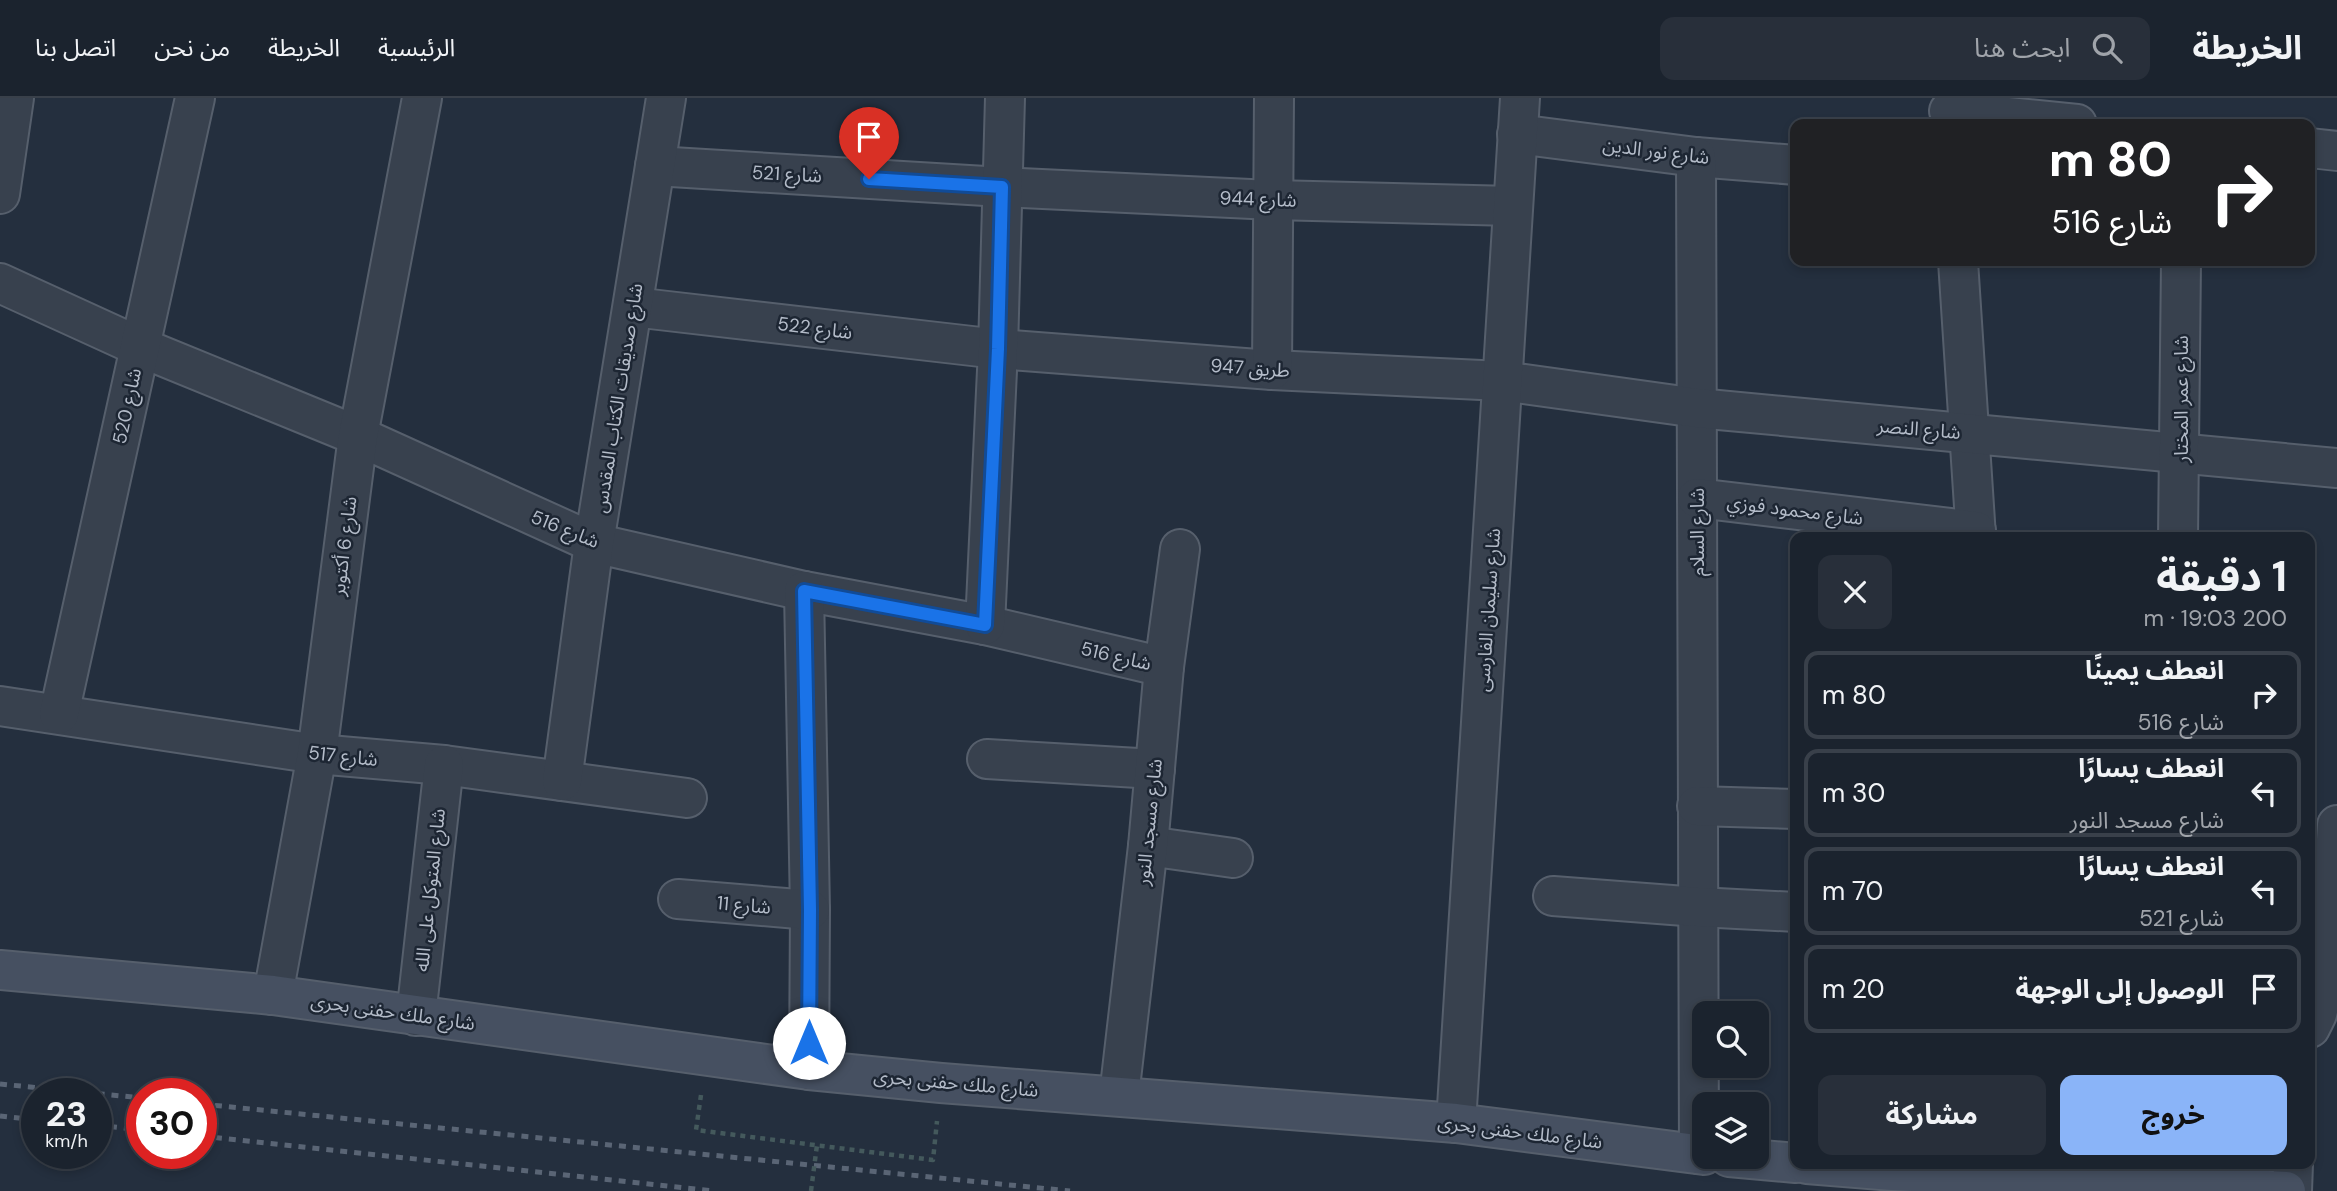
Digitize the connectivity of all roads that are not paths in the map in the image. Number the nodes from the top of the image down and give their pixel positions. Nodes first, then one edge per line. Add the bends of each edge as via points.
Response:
1 (15, 98) edge
2 (195, 98) edge
3 (422, 98) edge
4 (666, 98) edge
5 (1005, 98) edge
6 (1274, 98) edge
7 (1949, 111) edge
8 (1519, 116) edge
9 (2028, 119) edge
10 (2315, 149) edge
11 (2337, 151) edge
12 (1696, 157) junction
13 (1790, 165) edge
14 (655, 166) junction
15 (1002, 187) junction
16 (0, 194) edge
17 (1273, 200) junction
18 (1513, 206) junction
19 (1958, 266) edge
20 (2181, 266) edge
21 (0, 283) edge
22 (633, 307) junction
23 (140, 346) junction
24 (998, 349) junction
25 (1272, 370) junction
26 (1502, 381) junction
27 (1697, 408) junction
28 (1970, 433) junction
29 (358, 436) junction
30 (2181, 453) junction
31 (2337, 468) edge
32 (1697, 498) junction
33 (1960, 532) edge
34 (1976, 532) edge
35 (2178, 532) edge
36 (594, 543) junction
37 (1180, 549) dead end
38 (804, 591) junction
39 (985, 625) junction
40 (1164, 667) junction
41 (0, 706) edge
42 (59, 714) junction
43 (317, 754) junction
44 (987, 759) dead end
45 (444, 765) junction
46 (1155, 769) junction
47 (562, 781) junction
48 (687, 798) dead end
49 (1697, 806) junction
50 (1790, 810) edge
51 (2337, 825) edge
52 (1147, 846) junction
53 (1233, 858) dead end
54 (1553, 896) dead end
55 (678, 899) dead end
56 (1698, 908) junction
57 (810, 910) junction
58 (1790, 912) edge
59 (0, 970) edge
60 (273, 995) junction
61 (416, 1016) junction
62 (2318, 1018) edge
63 (809, 1070) junction
64 (1708, 1092) edge
65 (1119, 1096) junction
66 (1456, 1123) junction
67 (1692, 1153) edge
68 (1769, 1160) edge
69 (1790, 1162) edge
70 (1910, 1169) edge
71 (2293, 1169) edge
72 (2286, 1191) edge
73 (2292, 1191) edge

1 - 16 street
2 - 23 street, شارع 520
3 - 29 street, شارع 6 أكتوبر
4 - 14 street, شارع صديقات الكتاب المقدس
5 - 15 street
6 - 17 street
7 - 9 street
8 - 12 street, شارع نور الدين
8 - 18 street, شارع سليمان الفارسى
10 - 11 street
12 - 13 street, شارع نور الدين
12 - 27 street, شارع السلام
14 - 15 street, شارع 521
14 - 22 street, شارع صديقات الكتاب المقدس
15 - 17 street, شارع 944
15 - 24 street
17 - 18 street, شارع 944
17 - 25 street
18 - 26 street, شارع سليمان الفارسى
19 - 28 street
20 - 30 street, شارع عمر المختار
21 - 23 street, شارع 516
22 - 24 street, شارع 522
22 - 36 street, شارع صديقات الكتاب المقدس
23 - 29 street, شارع 516
23 - 42 street, شارع 520
24 - 25 street, طريق 947
24 - 39 street
25 - 26 street, طريق 947
26 - 27 street, شارع النصر
26 - 66 street, شارع سليمان الفارسى
27 - 28 street, شارع النصر
27 - 32 street, شارع السلام
28 - 30 street, شارع النصر
28 - 34 street
29 - 36 street, شارع 516
29 - 43 street, شارع 6 أكتوبر
30 - 31 street, شارع النصر
30 - 35 street, شارع عمر المختار
32 - 33 street, شارع محمود فوزي
32 - 49 street, شارع السلام
36 - 38 street, شارع 516
36 - 47 street, شارع صديقات الكتاب المقدس
37 - 40 street, شارع مسجد النور
38 - 39 street, شارع 516
38 - 57 street
39 - 40 street, شارع 516
40 - 46 street, شارع مسجد النور
41 - 42 street, شارع 517
42 - 43 street, شارع 517
43 - 45 street, شارع 517
43 - 60 street, شارع 6 أكتوبر
44 - 46 street
45 - 47 street, شارع 517
45 - 61 street, شارع المتوكل على الله
46 - 52 street, شارع مسجد النور
47 - 48 street, شارع 517
49 - 50 street
49 - 56 street, شارع السلام
51 - 62 street via 2327,976
52 - 53 street
52 - 65 street, شارع مسجد النور
54 - 56 street
55 - 57 street, شارع 11
56 - 58 street
56 - 64 street, شارع السلام
57 - 63 street
59 - 60 street, شارع ملك حفنى بحرى
60 - 61 street, شارع ملك حفنى بحرى
61 - 63 street, شارع ملك حفنى بحرى
63 - 65 street, شارع ملك حفنى بحرى
65 - 66 street, شارع ملك حفنى بحرى
66 - 67 street, شارع ملك حفنى بحرى
68 - 69 street, شارع ملك حفنى بحرى
70 - 72 street
71 - 73 street

